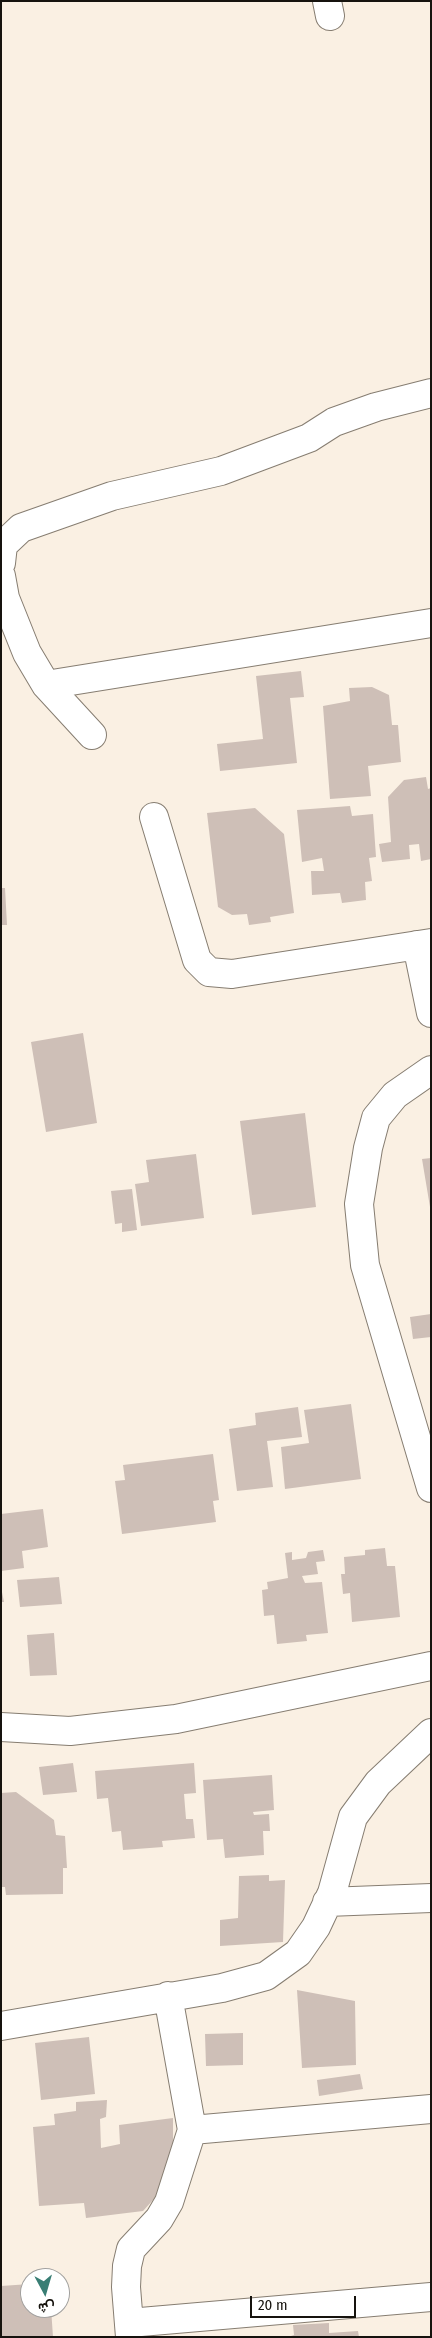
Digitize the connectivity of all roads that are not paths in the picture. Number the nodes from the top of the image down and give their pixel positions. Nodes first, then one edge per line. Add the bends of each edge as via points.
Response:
1 (431, 393) edge
2 (1, 563) edge
3 (1, 576) edge
4 (431, 623) edge
5 (46, 685) junction
6 (92, 735) dead end
7 (154, 817) dead end
8 (424, 944) edge
9 (431, 1014) edge
10 (431, 1070) edge
11 (431, 1488) edge
12 (431, 1666) edge
13 (1, 1727) edge
14 (431, 1733) edge
15 (431, 1898) edge
16 (327, 1902) junction
17 (168, 1996) junction
18 (1, 2026) edge
19 (431, 2109) edge
20 (192, 2130) junction
21 (431, 2298) edge
22 (130, 2330) edge

1 - 2 street via 334,422 309,438 221,471 112,496 22,528 3,545
3 - 5 street via 5,598 27,654
4 - 5 street
5 - 6 street
7 - 8 street via 197,960 209,972 232,974
8 - 9 street
10 - 11 street via 395,1095 376,1118 359,1204 365,1265
12 - 13 street via 176,1719 70,1731
14 - 16 street via 378,1783 353,1817
15 - 16 street
16 - 17 street via 316,1927 298,1953 266,1976 222,1988
17 - 18 street
17 - 20 street
19 - 20 street
20 - 22 street via 169,2202 159,2219 131,2249 126,2287
21 - 22 street

